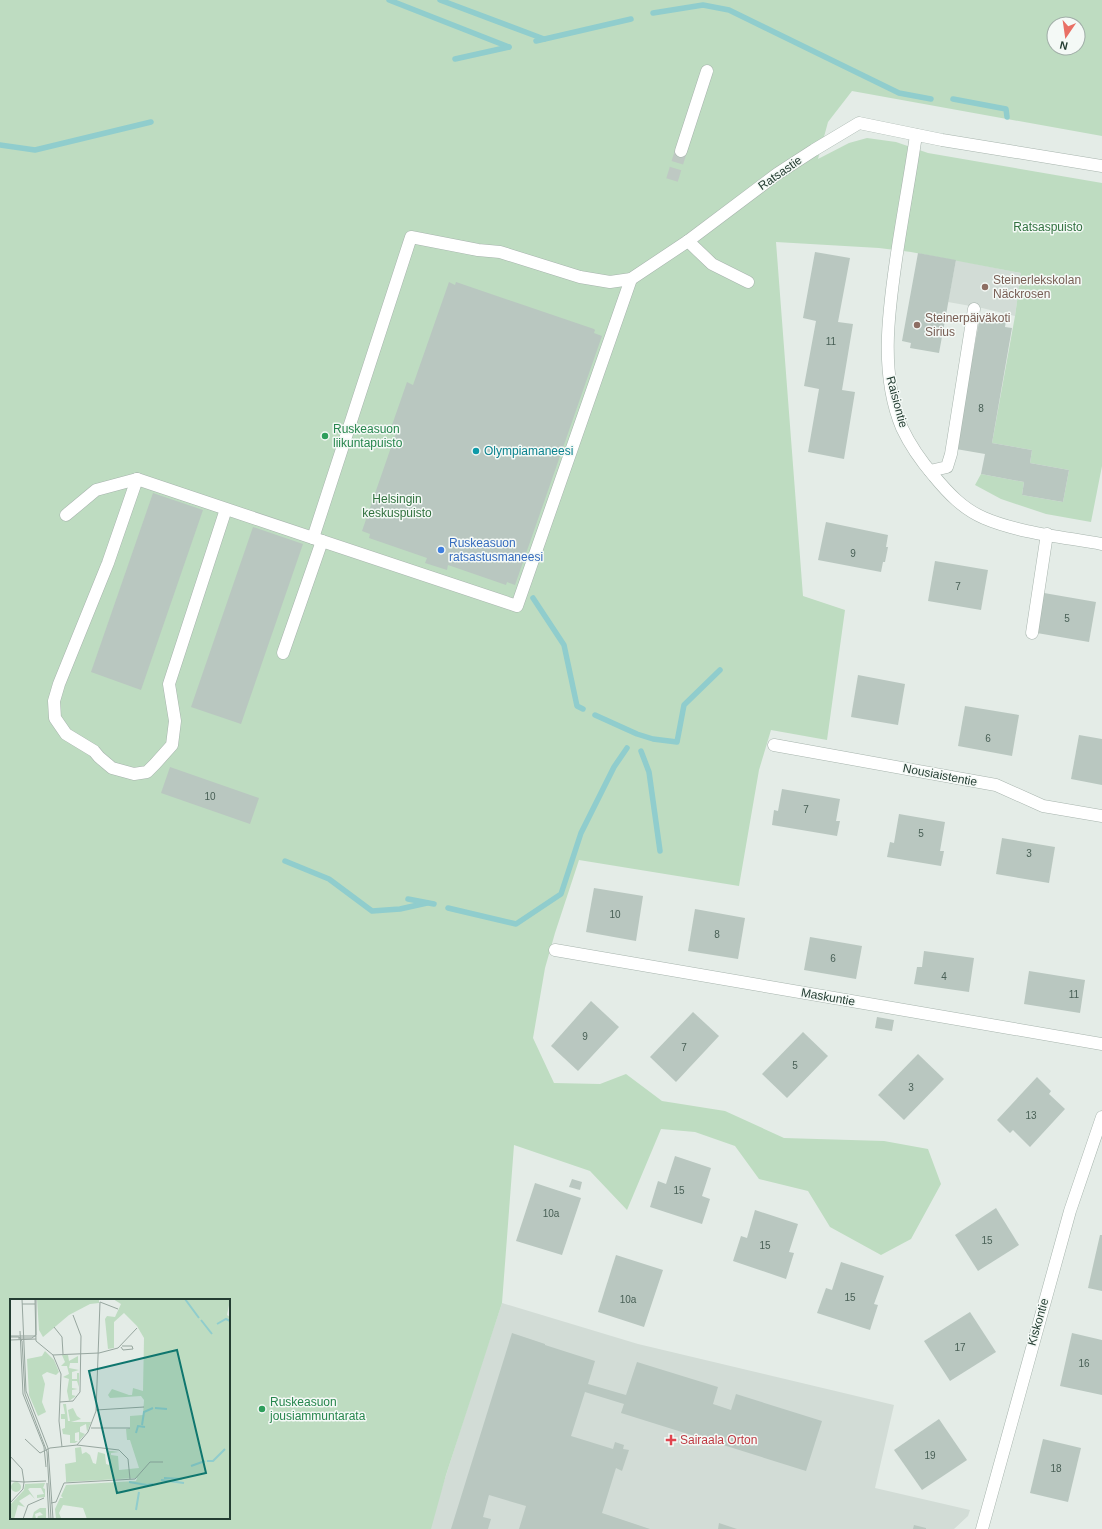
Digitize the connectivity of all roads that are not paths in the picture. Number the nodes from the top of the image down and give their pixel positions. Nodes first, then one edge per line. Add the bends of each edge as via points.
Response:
1 (707, 71) dead end
2 (916, 135) junction
3 (681, 151) tunnel mouth
4 (1102, 166) edge
5 (688, 240) junction
6 (631, 279) junction
7 (748, 282) dead end
8 (974, 309) dead end
9 (930, 472) junction
10 (137, 479) junction
11 (226, 509) junction
12 (66, 515) dead end
13 (1047, 534) junction
14 (317, 539) junction
15 (1102, 544) edge
16 (1032, 633) dead end
17 (283, 653) dead end
18 (774, 745) dead end
19 (1102, 816) edge
20 (555, 950) dead end
21 (1102, 1044) edge
22 (1102, 1117) edge
23 (982, 1529) edge

1 - 3 street
2 - 4 street, Ratsastie
2 - 5 street, Ratsastie via 859,123 801,158
2 - 9 street, Raisiontie via 891,289 887,348 888,372 902,427
5 - 6 street, Ratsastie
5 - 7 street via 712,264
6 - 14 street, Ratsastie via 610,282 580,277 500,252 411,237
6 - 14 street via 517,606
8 - 9 street via 951,454 947,467
9 - 13 street, Raisiontie via 955,499 983,518 1008,527
10 - 11 street
10 - 11 street via 108,564 54,701 55,718 66,734 94,751 112,768 134,774 147,772 172,745 176,721 169,684
10 - 12 street via 96,490
11 - 14 street
13 - 15 street, Raisiontie
13 - 16 street
14 - 17 street
18 - 19 street, Nousiaistentie via 996,785 1043,806
20 - 21 street, Maskuntie
22 - 23 street, Kiskontie via 1070,1211

